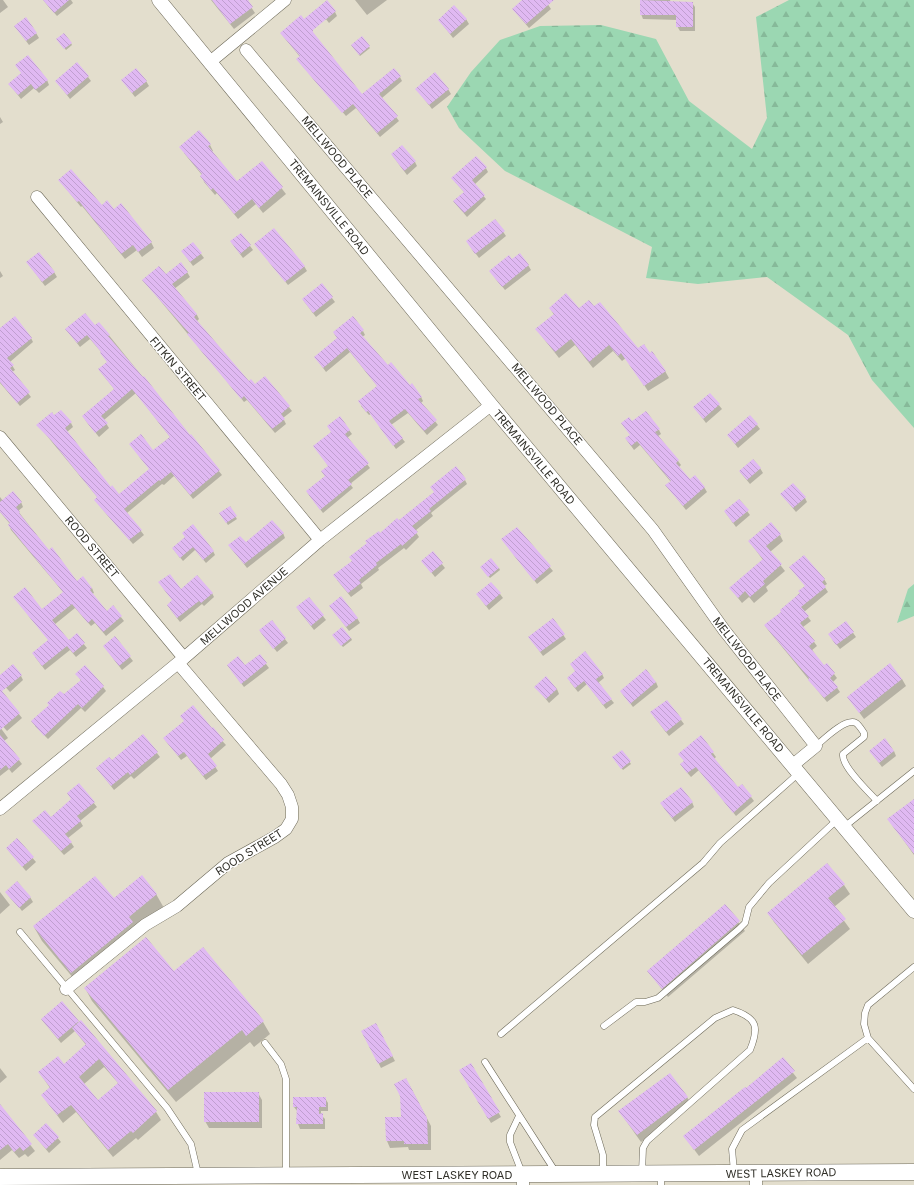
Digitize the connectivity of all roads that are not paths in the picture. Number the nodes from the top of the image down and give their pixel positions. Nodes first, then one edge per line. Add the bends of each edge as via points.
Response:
1 (159, 0) edge
2 (285, 0) edge
3 (246, 50) dead end
4 (210, 62) junction
5 (37, 197) dead end
6 (491, 405) junction
7 (0, 436) edge
8 (320, 540) junction
9 (181, 660) junction
10 (816, 746) junction
11 (796, 769) junction
12 (914, 771) edge
13 (877, 801) junction
14 (0, 809) edge
15 (841, 823) junction
16 (914, 911) edge
17 (20, 932) dead end
18 (914, 967) edge
19 (66, 989) junction
20 (604, 1026) dead end
21 (502, 1034) dead end
22 (868, 1038) junction
23 (265, 1044) dead end
24 (485, 1062) dead end
25 (914, 1089) edge
26 (519, 1116) junction
27 (914, 1172) edge
28 (557, 1174) junction
29 (603, 1174) junction
30 (642, 1174) junction
31 (734, 1174) junction
32 (199, 1176) junction
33 (0, 1177) edge
34 (290, 1179) edge
35 (661, 1179) edge
36 (756, 1179) edge
37 (523, 1180) edge
38 (60, 1181) edge

1 - 4 street, TREMAINSVILLE ROAD
2 - 4 street
3 - 10 street, MELLWOOD PLACE via 653,530 724,630
4 - 6 street, TREMAINSVILLE ROAD
5 - 8 street, FITKIN STREET
6 - 8 street, MELLWOOD AVENUE
6 - 11 street, TREMAINSVILLE ROAD
7 - 9 street, ROOD STREET
8 - 9 street, MELLWOOD AVENUE
9 - 14 street, MELLWOOD AVENUE
9 - 19 street, ROOD STREET via 281,784 290,801 292,819 286,829 228,863 177,906 145,925
10 - 11 street
10 - 13 lane via 842,725 856,723 864,737 843,754 842,759
11 - 15 street, TREMAINSVILLE ROAD
11 - 21 lane via 703,863
12 - 13 lane
13 - 15 lane
15 - 16 street, TREMAINSVILLE ROAD
15 - 20 lane via 769,883 749,907 745,922 739,929 658,998 636,1002
17 - 19 lane
18 - 22 lane via 868,1005 864,1024
19 - 32 lane via 167,1108 191,1144
22 - 25 lane
22 - 31 lane via 742,1130 732,1149
23 - 34 lane via 281,1064 286,1078
24 - 26 lane
26 - 28 lane
26 - 37 lane via 510,1135 510,1142
27 - 36 main road, WEST LASKEY ROAD
28 - 29 main road, WEST LASKEY ROAD
28 - 37 main road, WEST LASKEY ROAD
29 - 30 main road, WEST LASKEY ROAD
29 - 30 lane via 603,1155 594,1125 595,1117 715,1018 733,1010 746,1014 755,1023 757,1034 750,1050 647,1141 643,1148
30 - 35 main road, WEST LASKEY ROAD
31 - 35 main road, WEST LASKEY ROAD
31 - 36 main road, WEST LASKEY ROAD
32 - 34 main road, WEST LASKEY ROAD
32 - 38 main road, WEST LASKEY ROAD
33 - 38 main road, WEST LASKEY ROAD
34 - 37 main road, WEST LASKEY ROAD

